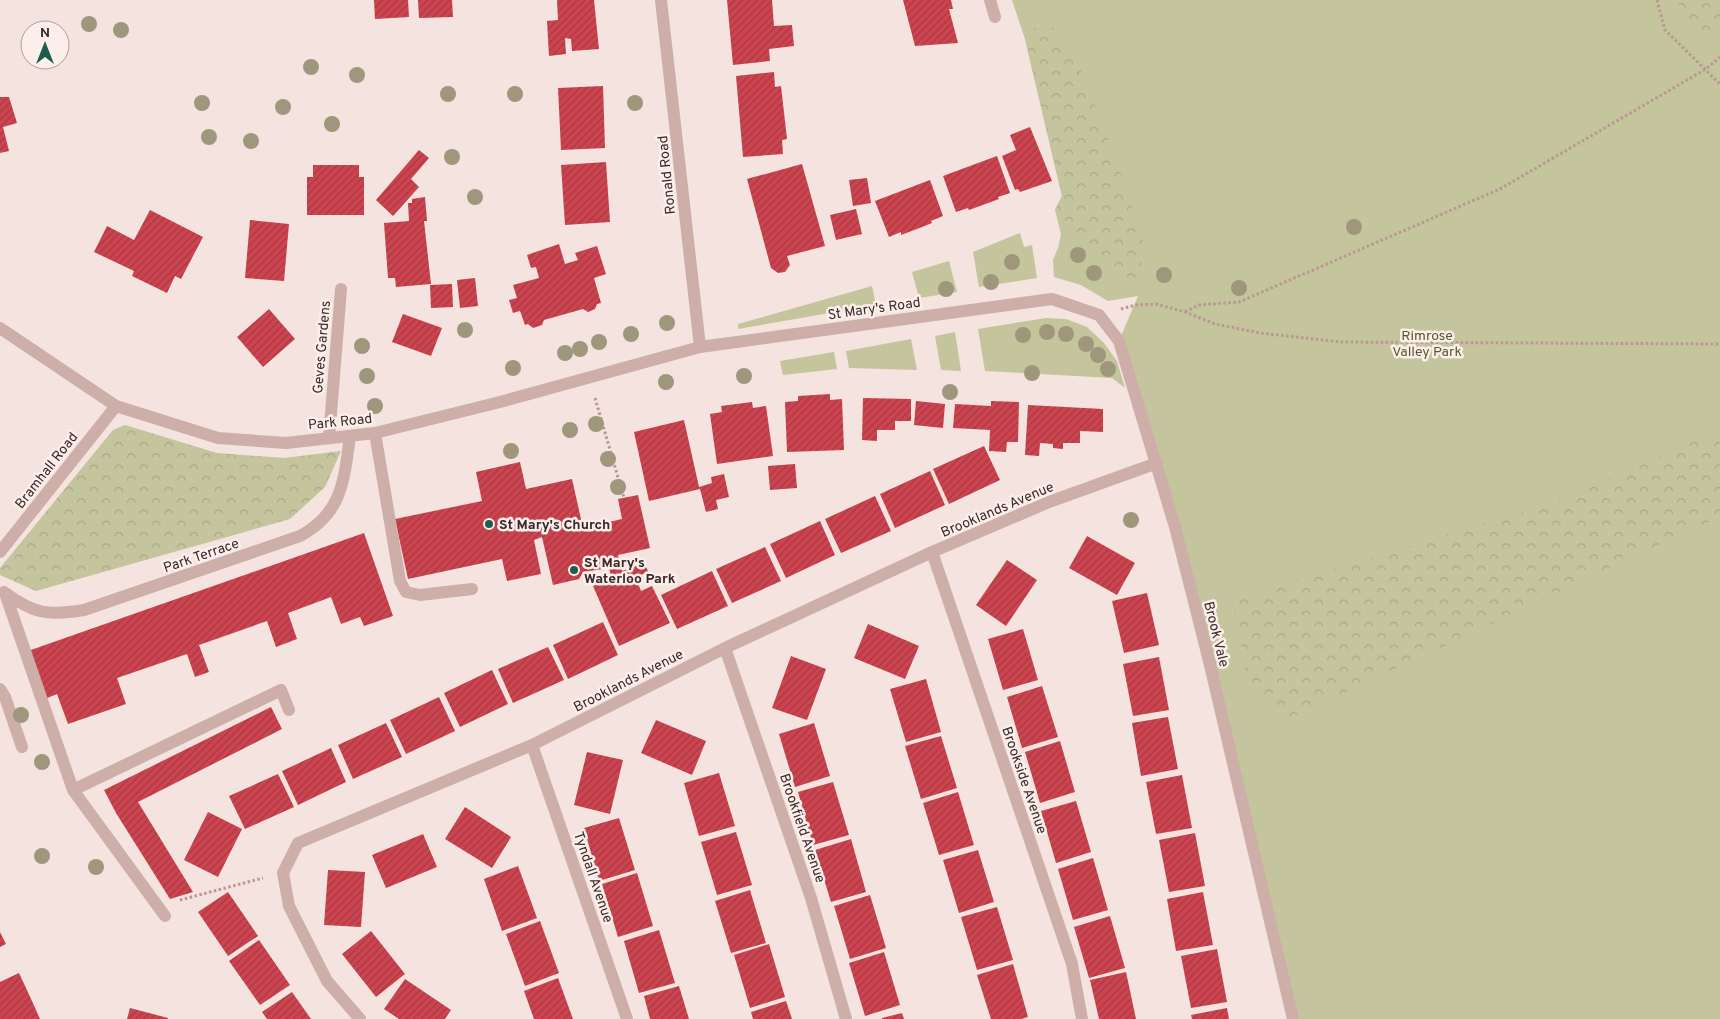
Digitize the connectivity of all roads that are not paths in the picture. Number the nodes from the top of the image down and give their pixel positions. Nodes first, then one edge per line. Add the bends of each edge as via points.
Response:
1 (661, 0) edge
2 (990, 0) edge
3 (995, 17) dead end
4 (341, 289) dead end
5 (1099, 316) joint
6 (0, 328) edge
7 (700, 347) junction
8 (116, 406) junction
9 (375, 433) junction
10 (350, 436) junction
11 (329, 438) junction
12 (1157, 463) junction
13 (0, 552) edge
14 (932, 552) junction
15 (472, 589) dead end
16 (2, 591) edge
17 (726, 648) junction
18 (0, 689) edge
19 (289, 710) dead end
20 (532, 746) junction
21 (22, 747) dead end
22 (73, 790) junction
23 (162, 911) road end
24 (360, 1019) edge
25 (627, 1019) edge
26 (846, 1019) edge
27 (1082, 1019) edge
28 (1293, 1019) edge

1 - 7 street, Ronald Road
2 - 3 street
4 - 11 street, Geves Gardens
5 - 7 street, St Mary's Road via 1052,299
5 - 12 street, Brook Vale via 1119,341
6 - 8 street, Park Road
7 - 9 street, Park Road
8 - 11 street, Park Road via 218,438 286,442
8 - 13 street, Bramhall Road
9 - 10 street, Park Road
9 - 15 street via 400,581 406,592 420,595
10 - 11 street, Park Road
10 - 16 street, Park Terrace via 344,482 337,502 320,523 300,536 84,610 65,613 34,610 22,606
12 - 14 street, Brooklands Avenue via 1049,502
12 - 28 street, Brook Vale via 1209,661
14 - 17 street, Brooklands Avenue
14 - 27 street, Brookside Avenue via 1072,964
16 - 22 street
17 - 20 street, Brooklands Avenue
17 - 26 street, Brookfield Avenue via 811,898
18 - 21 street
19 - 22 street via 281,690
20 - 24 street, Brooklands Avenue via 298,843 283,873 289,906 327,981
20 - 25 street, Tyndall Avenue
22 - 23 street

